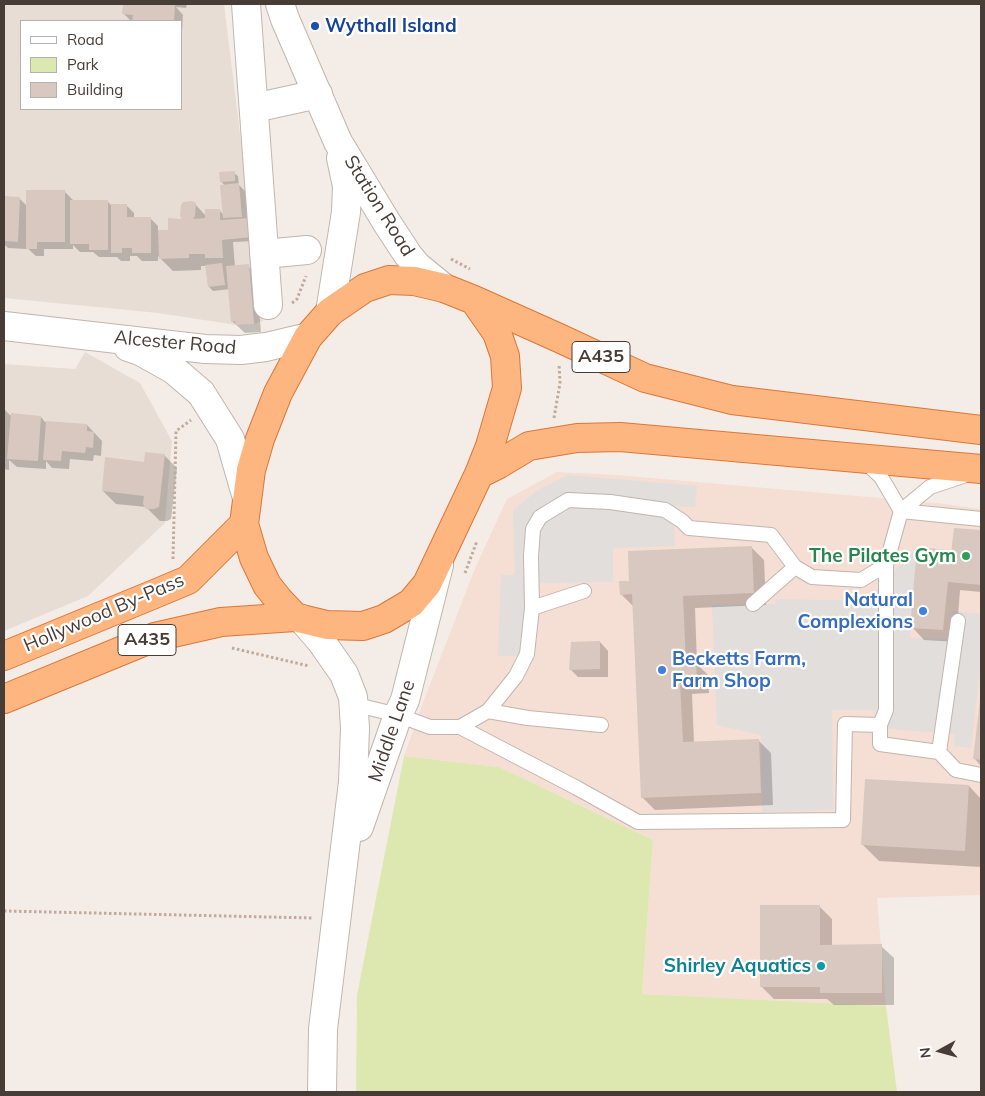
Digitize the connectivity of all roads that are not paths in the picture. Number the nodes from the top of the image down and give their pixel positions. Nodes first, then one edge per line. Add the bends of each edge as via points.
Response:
1 (246, 4) edge
2 (280, 4) edge
3 (318, 94) junction
4 (254, 108) junction
5 (338, 142) junction
6 (307, 250) dead end
7 (264, 254) junction
8 (444, 288) junction
9 (474, 300) junction
10 (268, 305) dead end
11 (330, 312) junction
12 (4, 326) edge
13 (102, 337) junction
14 (308, 337) junction
15 (981, 430) edge
16 (860, 459) junction
17 (981, 469) edge
18 (480, 474) junction
19 (246, 511) junction
20 (902, 511) junction
21 (981, 519) edge
22 (441, 558) junction
23 (886, 565) junction
24 (795, 567) junction
25 (584, 591) dead end
26 (753, 604) dead end
27 (532, 608) junction
28 (299, 618) junction
29 (958, 621) dead end
30 (4, 656) edge
31 (4, 698) edge
32 (353, 704) junction
33 (488, 710) junction
34 (398, 715) junction
35 (601, 725) dead end
36 (880, 725) junction
37 (460, 727) junction
38 (939, 752) junction
39 (981, 775) edge
40 (337, 911) junction
41 (322, 1092) edge

1 - 4 street
2 - 3 street, Station Road
3 - 4 street
3 - 5 street, Station Road
4 - 7 street
5 - 8 street, Station Road via 408,255
5 - 11 street, Station Road via 347,186 346,212
6 - 7 street
7 - 10 street
8 - 9 highway
8 - 11 highway via 414,281 389,280 365,288
9 - 15 highway, A435 via 645,378 732,400
9 - 18 highway via 497,333 505,356 507,388
11 - 14 highway
12 - 13 street, Alcester Road
13 - 14 street, Alcester Road via 241,350
13 - 19 street, Alcester Road via 140,351 174,370 201,393 230,439
14 - 19 highway via 278,393 260,439
16 - 17 highway
16 - 18 highway via 620,438 577,438 529,446
16 - 20 lane via 880,476
17 - 20 lane via 930,487
18 - 22 highway
19 - 28 highway via 254,558 267,585 278,600
19 - 30 highway, Hollywood By-Pass / A435 via 188,580
20 - 21 lane
20 - 23 lane
22 - 28 highway via 427,584 411,603 384,619 363,626 327,625
22 - 34 street, Middle Lane via 405,700
23 - 24 lane via 861,580 812,577
23 - 36 lane via 886,710
24 - 26 lane
24 - 27 lane via 771,535 689,528 665,510 568,500 540,517 532,529
25 - 27 lane
27 - 33 lane via 527,654 516,676
28 - 31 highway, A435 via 221,622 155,637
28 - 32 street, Middle Lane via 321,641 344,674
29 - 38 lane
32 - 34 lane
32 - 40 street, Middle Lane via 353,782
33 - 35 lane via 528,718
33 - 37 lane
34 - 37 lane via 430,727
34 - 40 street, Middle Lane via 358,830
36 - 37 lane via 845,724 843,820 647,822 638,822
36 - 38 lane via 880,744
38 - 39 lane via 956,770
40 - 41 street, Middle Lane via 323,1029

